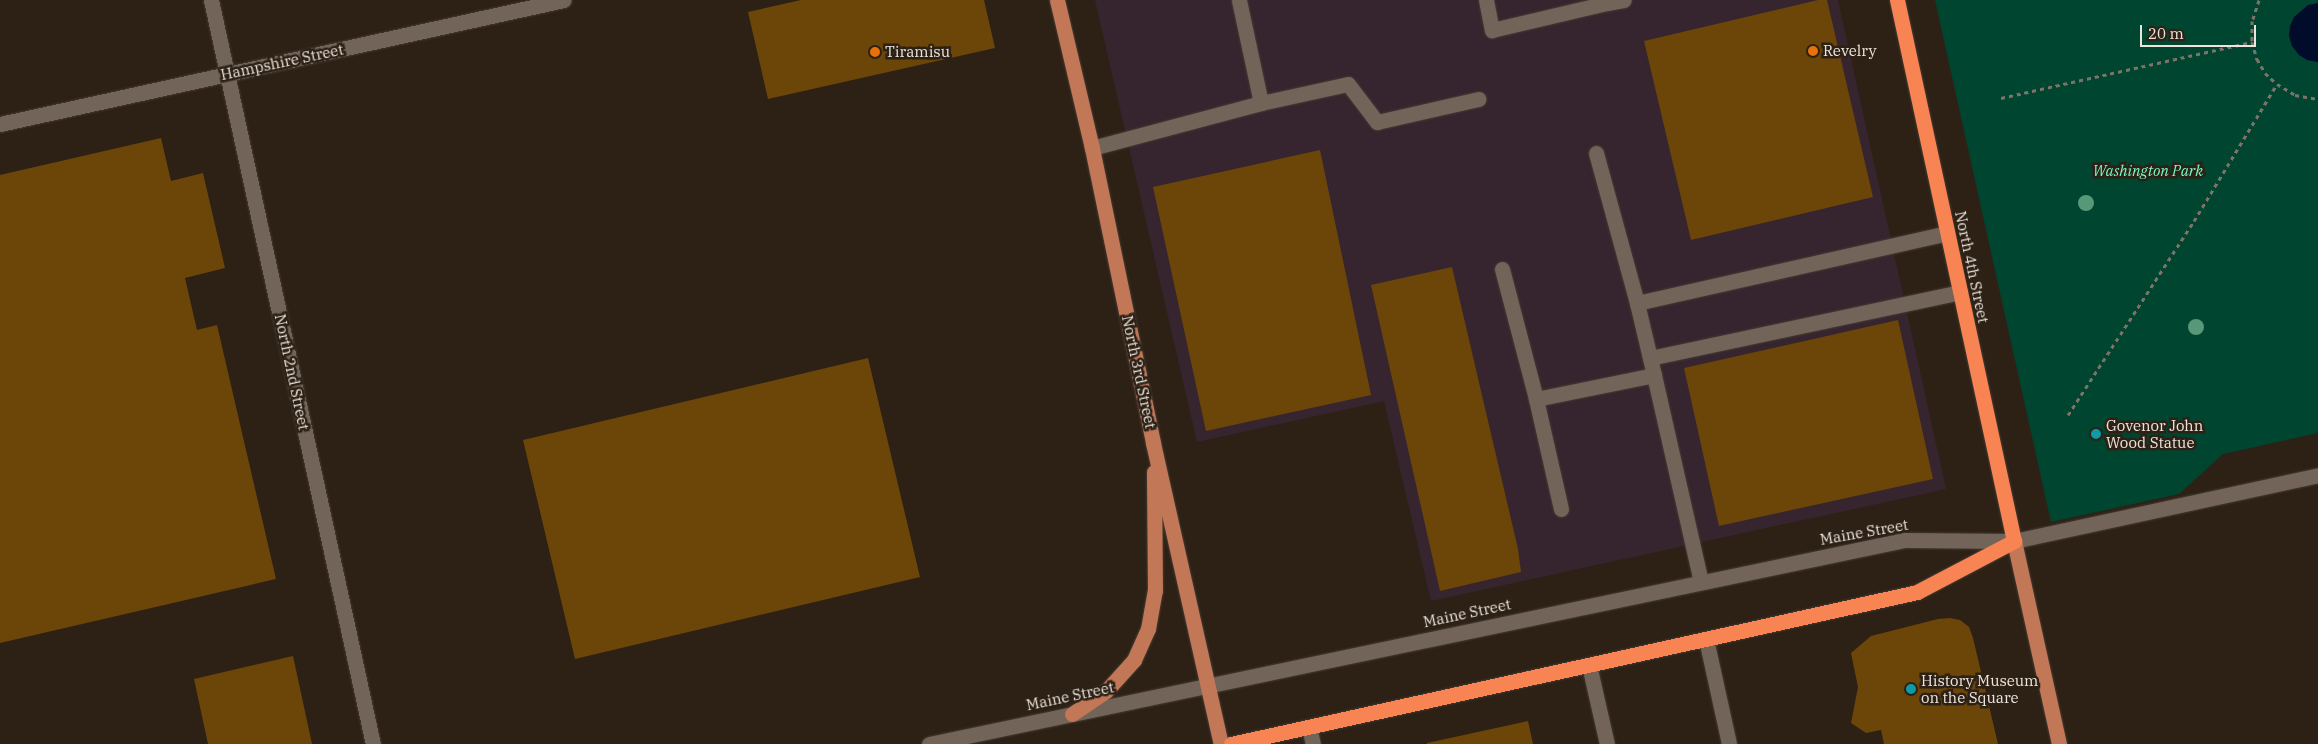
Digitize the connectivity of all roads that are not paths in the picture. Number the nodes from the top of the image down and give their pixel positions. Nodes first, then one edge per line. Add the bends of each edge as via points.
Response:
1 (211, 0) edge
2 (564, 0) edge
3 (1057, 0) edge
4 (1239, 0) edge
5 (1486, 0) edge
6 (1624, 0) edge
7 (1897, 0) edge
8 (1606, 2) edge
9 (227, 74) junction
10 (1478, 98) dead end
11 (1261, 103) junction
12 (0, 124) edge
13 (1092, 148) junction
14 (1596, 153) dead end
15 (1947, 233) junction
16 (1502, 269) dead end
17 (1960, 292) junction
18 (1638, 303) junction
19 (1650, 358) junction
20 (1654, 375) junction
21 (1536, 399) junction
22 (1153, 443) junction
23 (2318, 475) edge
24 (1561, 509) dead end
25 (2014, 541) junction
26 (1701, 582) junction
27 (1706, 639) junction
28 (1589, 665) junction
29 (1208, 684) junction
30 (1072, 714) junction
31 (1309, 727) junction
32 (374, 744) edge
33 (929, 744) edge
34 (1221, 744) edge
35 (1231, 744) edge
36 (1313, 744) edge
37 (1608, 744) edge
38 (1729, 744) edge
39 (2059, 744) edge

1 - 9 street, North 2nd Street
2 - 9 street, Hampshire Street
3 - 13 main road, North 3rd Street
4 - 11 street
5 - 8 street via 1492,30
6 - 8 street
7 - 15 highway, North 4th Street
9 - 12 street, Hampshire Street
9 - 32 street, North 2nd Street
10 - 11 street via 1377,122 1348,84
11 - 13 street
13 - 22 main road, North 3rd Street
14 - 18 street
15 - 17 highway, North 4th Street
15 - 18 street
16 - 21 street
17 - 19 street
17 - 25 highway, North 4th Street
18 - 19 street
19 - 20 street
20 - 21 street
20 - 26 street
21 - 24 street
22 - 29 main road, North 3rd Street
22 - 30 main road via 1155,591 1148,629 1134,660 1112,685
23 - 25 street, Maine Street
25 - 26 street, Maine Street via 1905,540
25 - 27 highway, Maine Street via 1916,592
25 - 39 main road
26 - 29 street, Maine Street
27 - 28 highway, Maine Street
27 - 38 street
28 - 31 highway, Maine Street
28 - 37 street
29 - 30 street, Maine Street
29 - 34 main road, North 3rd Street
30 - 33 street, Maine Street
31 - 35 highway, Maine Street
31 - 36 street

